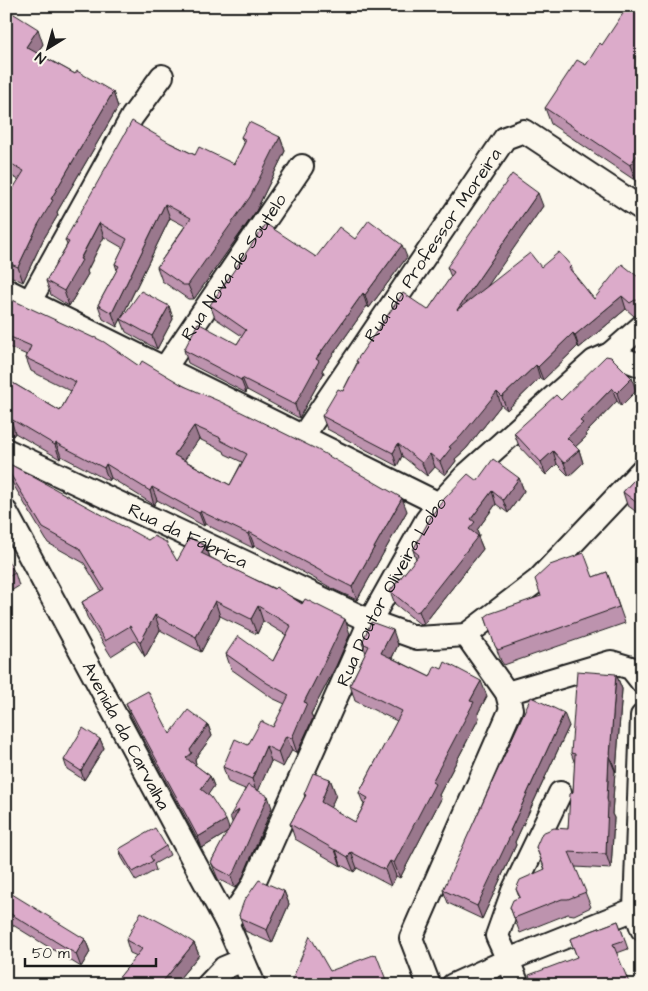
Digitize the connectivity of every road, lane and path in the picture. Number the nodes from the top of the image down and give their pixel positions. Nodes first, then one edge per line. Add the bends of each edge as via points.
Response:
1 (162, 76) dead end
2 (302, 166) dead end
3 (639, 202) edge
4 (6, 290) edge
5 (30, 301) junction
6 (642, 326) edge
7 (610, 354) junction
8 (642, 366) edge
9 (165, 368) junction
10 (303, 436) junction
11 (6, 450) edge
12 (642, 470) edge
13 (439, 504) junction
14 (6, 512) edge
15 (370, 620) junction
16 (466, 635) junction
17 (642, 682) edge
18 (507, 693) junction
19 (642, 716) edge
20 (560, 793) dead end
21 (639, 914) edge
22 (227, 923) junction
23 (243, 960) junction
24 (508, 960) junction
25 (208, 985) edge
26 (254, 985) edge
27 (429, 985) edge
28 (453, 985) edge
29 (518, 985) edge

1 - 5 street via 132,117
2 - 9 street, Rua Nova de Soutelo
3 - 10 street, Rua do Professor Moreira via 524,131 505,138
4 - 5 street
5 - 9 street
6 - 7 street, Rua Doutor Oliveira Lobo
7 - 8 street
7 - 13 street, Rua Doutor Oliveira Lobo via 594,362 465,476
9 - 10 street
10 - 13 street
11 - 15 street, Rua da Fábrica
12 - 16 street via 538,580
13 - 15 street, Rua Doutor Oliveira Lobo
14 - 22 street, Avenida da Carvalha
15 - 16 street, Rua da Fábrica via 417,638
15 - 22 street, Rua Doutor Oliveira Lobo via 252,887
16 - 18 street
17 - 18 street via 631,668 611,662
18 - 27 street via 512,709 411,938
19 - 21 street
20 - 24 street via 513,891 497,936
21 - 24 street
22 - 23 street, Avenida da Carvalha
23 - 25 street via 224,968
23 - 26 street, Avenida da Carvalha
24 - 28 street
24 - 29 street

